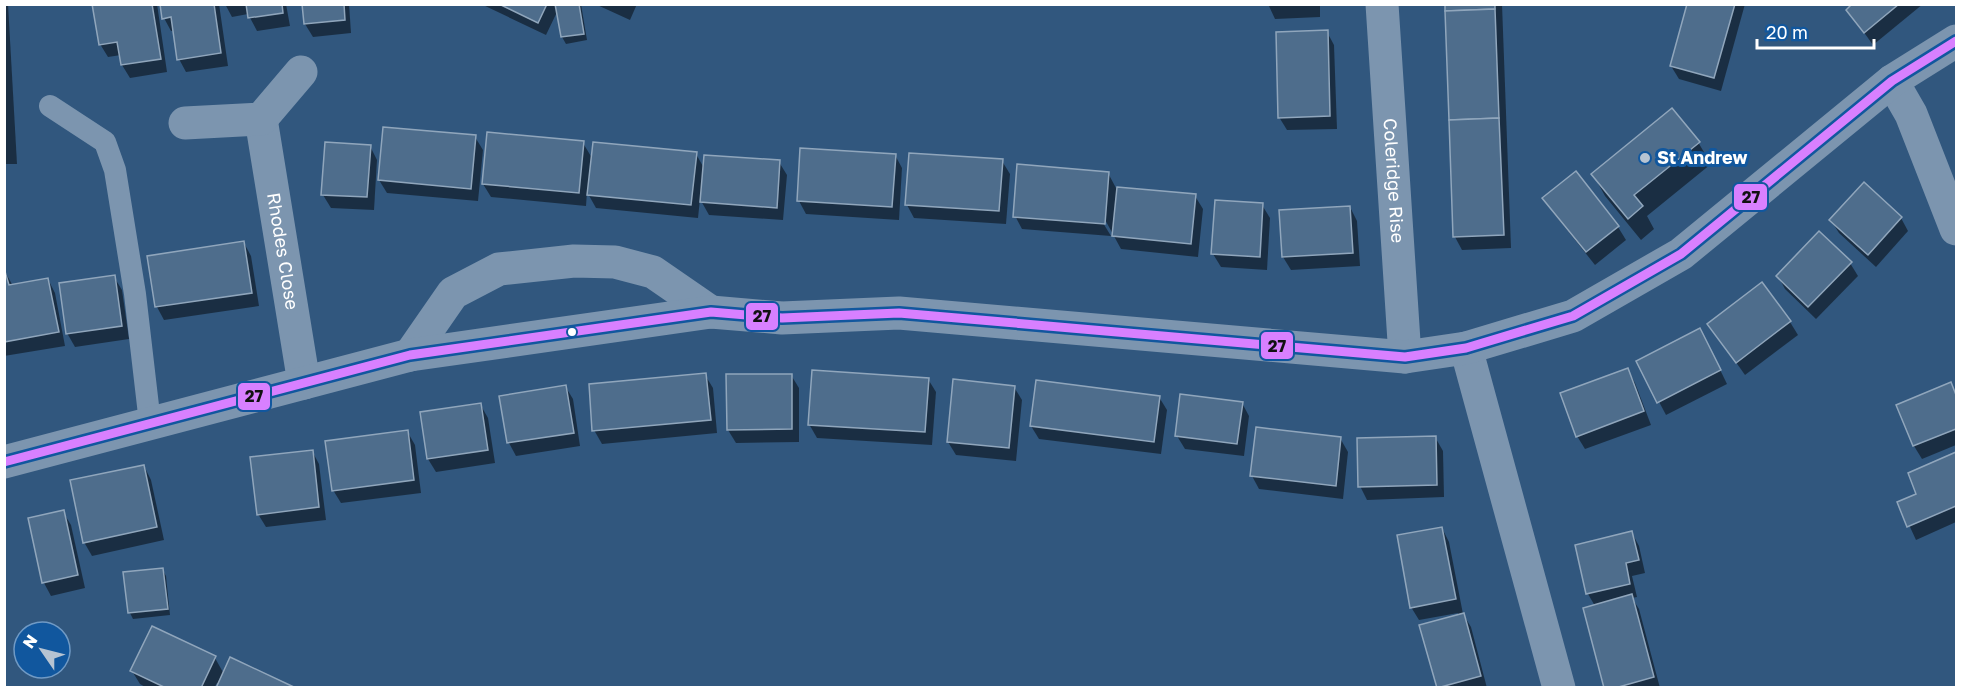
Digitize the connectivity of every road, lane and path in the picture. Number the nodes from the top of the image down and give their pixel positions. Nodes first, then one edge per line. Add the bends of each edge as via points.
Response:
1 (1382, 4) edge
2 (1956, 41) edge
3 (301, 72) dead end
4 (1892, 81) junction
5 (50, 106) dead end
6 (261, 119) junction
7 (185, 123) dead end
8 (1956, 229) edge
9 (711, 312) junction
10 (1466, 348) junction
11 (411, 355) junction
12 (1405, 357) junction
13 (304, 383) junction
14 (150, 423) junction
15 (4, 462) edge
16 (1559, 687) edge

1 - 12 street, Coleridge Rise
2 - 4 street
3 - 6 street
4 - 8 street via 1911,114
4 - 10 street via 1681,254 1573,316
5 - 14 lane via 105,142 115,170
6 - 7 street
6 - 13 street, Rhodes Close
9 - 11 street
9 - 11 street via 653,272 615,262 574,261 499,269 453,293
9 - 12 street via 782,318 899,313
10 - 12 street
10 - 16 street
11 - 13 street
13 - 14 street
14 - 15 street

